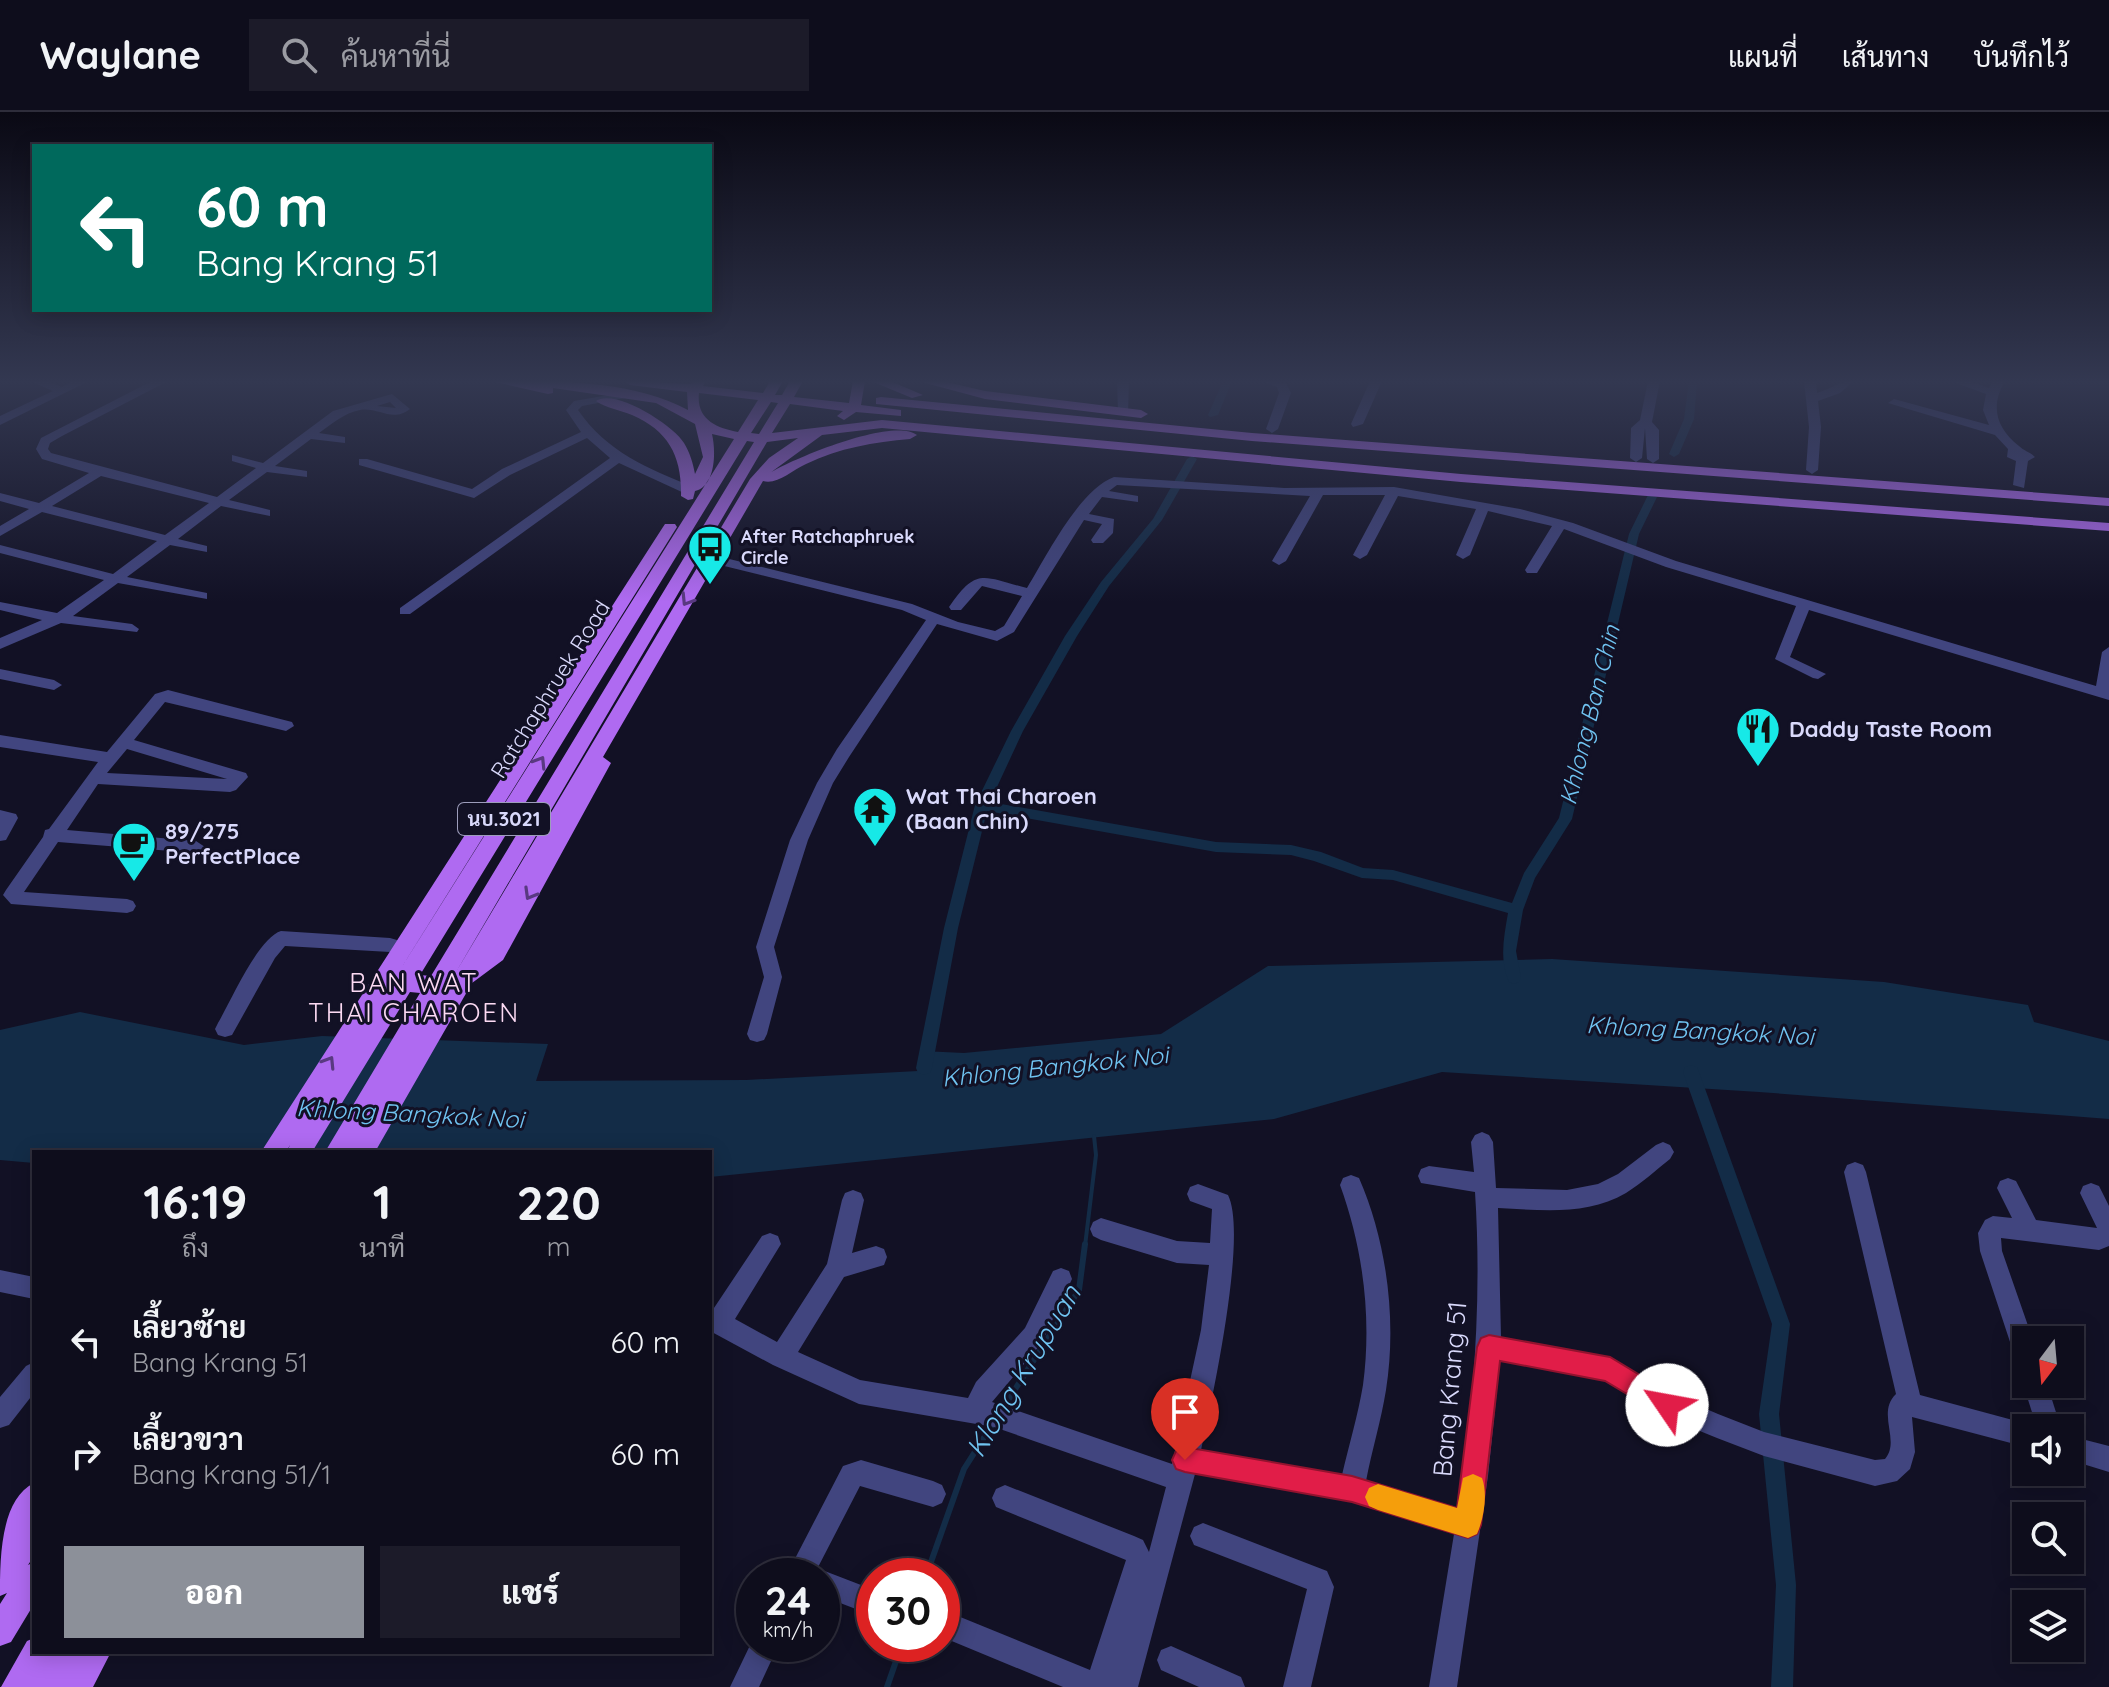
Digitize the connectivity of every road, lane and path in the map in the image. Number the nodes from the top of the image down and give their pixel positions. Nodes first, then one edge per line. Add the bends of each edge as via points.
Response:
1 (45, 454) edge
2 (283, 454) edge
3 (543, 454) edge
4 (613, 454) edge
5 (684, 454) edge
6 (709, 454) edge
7 (731, 454) edge
8 (753, 454) edge
9 (786, 454) edge
10 (817, 454) edge
11 (1199, 454) edge
12 (1346, 454) edge
13 (1469, 454) edge
14 (1574, 454) edge
15 (1636, 454) edge
16 (1653, 454) edge
17 (1813, 454) edge
18 (2019, 454) edge
19 (1476, 455) junction
20 (1592, 456) junction
21 (236, 458) dead end
22 (618, 458) junction
23 (1636, 458) junction
24 (1653, 459) junction
25 (363, 462) dead end
26 (266, 467) junction
27 (1812, 470) junction
28 (1379, 471) junction
29 (99, 472) junction
30 (303, 474) dead end
31 (1546, 475) junction
32 (1461, 478) junction
33 (2019, 485) junction
34 (1386, 490) junction
35 (1319, 492) junction
36 (2109, 492) edge
37 (1099, 493) junction
38 (688, 495) junction
39 (0, 497) edge
40 (1133, 499) dead end
41 (217, 502) junction
42 (2109, 502) edge
43 (1484, 506) junction
44 (41, 508) junction
45 (265, 513) dead end
46 (738, 515) junction
47 (1082, 516) junction
48 (2109, 518) edge
49 (1560, 524) junction
50 (2109, 527) edge
51 (0, 532) edge
52 (166, 540) junction
53 (1098, 540) dead end
54 (0, 549) edge
55 (202, 549) dead end
56 (1360, 555) dead end
57 (1463, 555) dead end
58 (713, 559) junction
59 (1279, 561) dead end
60 (1532, 570) dead end
61 (113, 578) junction
62 (1032, 594) junction
63 (202, 596) dead end
64 (1804, 604) junction
65 (0, 606) edge
66 (956, 607) dead end
67 (405, 611) dead end
68 (935, 617) junction
69 (59, 618) junction
70 (132, 629) dead end
71 (0, 644) edge
72 (2109, 652) edge
73 (0, 674) edge
74 (1818, 674) dead end
75 (54, 685) dead end
76 (2105, 694) edge
77 (628, 700) junction
78 (549, 715) junction
79 (286, 726) dead end
80 (0, 741) edge
81 (123, 742) junction
82 (106, 758) junction
83 (94, 778) junction
84 (0, 816) edge
85 (0, 835) edge
86 (51, 835) junction
87 (196, 847) dead end
88 (127, 906) dead end
89 (390, 945) junction
90 (225, 1029) dead end
91 (757, 1034) dead end
92 (1482, 1142) dead end
93 (274, 1150) edge
94 (300, 1150) edge
95 (338, 1150) edge
96 (363, 1150) edge
97 (1663, 1152) dead end
98 (1855, 1172) dead end
99 (1429, 1176) dead end
100 (1351, 1185) dead end
101 (2008, 1188) dead end
102 (1486, 1190) junction
103 (2091, 1193) dead end
104 (1198, 1194) dead end
105 (853, 1200) dead end
106 (1101, 1229) dead end
107 (2029, 1230) junction
108 (770, 1244) dead end
109 (1222, 1255) junction
110 (876, 1257) dead end
111 (837, 1268) junction
112 (1061, 1279) dead end
113 (0, 1281) edge
114 (32, 1288) edge
115 (714, 1320) edge
116 (2016, 1326) edge
117 (1489, 1347) junction
118 (781, 1357) junction
119 (32, 1376) edge
120 (1910, 1402) junction
121 (0, 1416) edge
122 (994, 1416) junction
123 (2012, 1431) edge
124 (2084, 1452) edge
125 (2109, 1459) edge
126 (1182, 1469) junction
127 (1352, 1489) junction
128 (933, 1494) dead end
129 (1005, 1498) dead end
130 (32, 1500) edge
131 (1468, 1525) junction
132 (32, 1533) edge
133 (1203, 1536) dead end
134 (0, 1549) edge
135 (815, 1558) edge
136 (32, 1580) edge
137 (0, 1581) edge
138 (0, 1631) edge
139 (960, 1631) edge
140 (37, 1654) edge
141 (69, 1654) edge
142 (95, 1654) edge
143 (1171, 1660) dead end
144 (756, 1662) edge
145 (17, 1687) edge
146 (49, 1687) edge
147 (76, 1687) edge
148 (744, 1687) edge
149 (1097, 1687) edge
150 (1124, 1687) edge
151 (1231, 1687) edge
152 (1297, 1687) edge
153 (1443, 1687) edge

1 - 29 street
2 - 26 street
3 - 25 street via 474,494
4 - 22 street
5 - 38 main road
6 - 38 main road, นบ.3021 via 708,468
94 -> 7 main road, Ratchaphruek Road / นบ.3021
8 - 95 main road, นบ.3021
9 - 46 main road, นบ.3021 via 764,471
10 - 46 main road via 769,480
11 - 28 main road
12 - 31 main road
13 - 19 main road
14 - 20 main road
15 - 23 street
16 - 24 street
17 - 27 street
18 - 33 street
19 - 20 main road
19 - 42 main road
20 - 23 main road
21 - 26 street
22 - 38 street
22 - 67 street
23 - 24 main road
24 - 27 main road
26 - 30 street
26 - 41 street
27 - 33 main road
28 - 32 main road
28 - 34 street
29 - 41 street
29 - 44 street
31 - 32 main road
31 - 48 main road
32 - 50 main road
33 - 36 main road
34 - 35 street
34 - 43 street
34 - 56 street
35 - 37 street via 1122,479
35 - 59 street
37 - 40 street
37 - 47 street
38 - 78 main road, นบ.3021
39 - 44 street
41 - 45 street
41 - 52 street
43 - 49 street
43 - 57 street
44 - 51 street
44 - 52 street
46 - 58 main road, นบ.3021
47 - 53 street via 1109,522
47 - 62 street
49 - 60 street
49 - 64 street
52 - 55 street
52 - 61 street
54 - 61 street
58 - 68 street
58 -> 77 main road, นบ.3021
61 - 63 street
61 - 69 street
62 - 66 street via 980,581
62 - 68 street via 1009,629 997,636
64 - 74 street via 1782,659
64 - 76 street
65 - 69 street
68 - 91 street via 843,753 799,840 765,947 773,977
69 - 70 street
69 - 71 street
72 - 76 street
73 - 75 street
77 -> 89 main road via 594,781 496,954 481,971 444,985 394,981 385,976 383,966
77 - 96 main road, นบ.3021
78 - 89 main road via 495,780
93 -> 78 main road, นบ.3021
79 - 81 street via 164,695
80 - 82 street
81 - 82 street
81 - 83 street via 240,777 230,786
82 - 83 street
83 - 86 street
84 - 85 street via 10,818
86 - 87 street
86 - 88 street via 13,897
89 - 90 street via 281,938
92 - 102 street, Bang Krang 51
97 - 102 street via 1598,1195
98 - 120 street
99 - 102 street
100 - 127 street via 1378,1315 1376,1377
101 - 107 street
102 - 117 street, Bang Krang 51
103 - 107 street via 2108,1226 2107,1235 2099,1239
104 - 109 street via 1223,1208
105 - 111 street
106 - 109 street via 1177,1252
107 - 116 street via 1993,1227 1989,1233
108 - 115 street
109 - 126 street via 1215,1317
110 - 111 street
111 - 118 street
112 - 122 street via 1033,1336 985,1391
113 - 114 street
115 - 118 street
117 - 120 street via 1610,1369 1667,1405 1764,1444 1875,1473 1898,1470 1899,1408
117 - 131 street, Bang Krang 51
118 - 122 street via 859,1392
119 - 121 street
120 - 123 street
122 - 126 street
124 - 125 street
126 - 127 street
126 - 150 street
127 - 131 street
128 - 135 street via 861,1473 852,1475
129 - 149 street via 1134,1549 1139,1560
130 - 134 main road
131 - 153 street, Bang Krang 51
132 - 137 main road
133 - 152 street via 1318,1580 1321,1587
136 - 138 main road
139 - 149 street
140 - 145 main road
141 - 146 main road
142 - 147 main road
143 - 151 street
144 - 148 street

